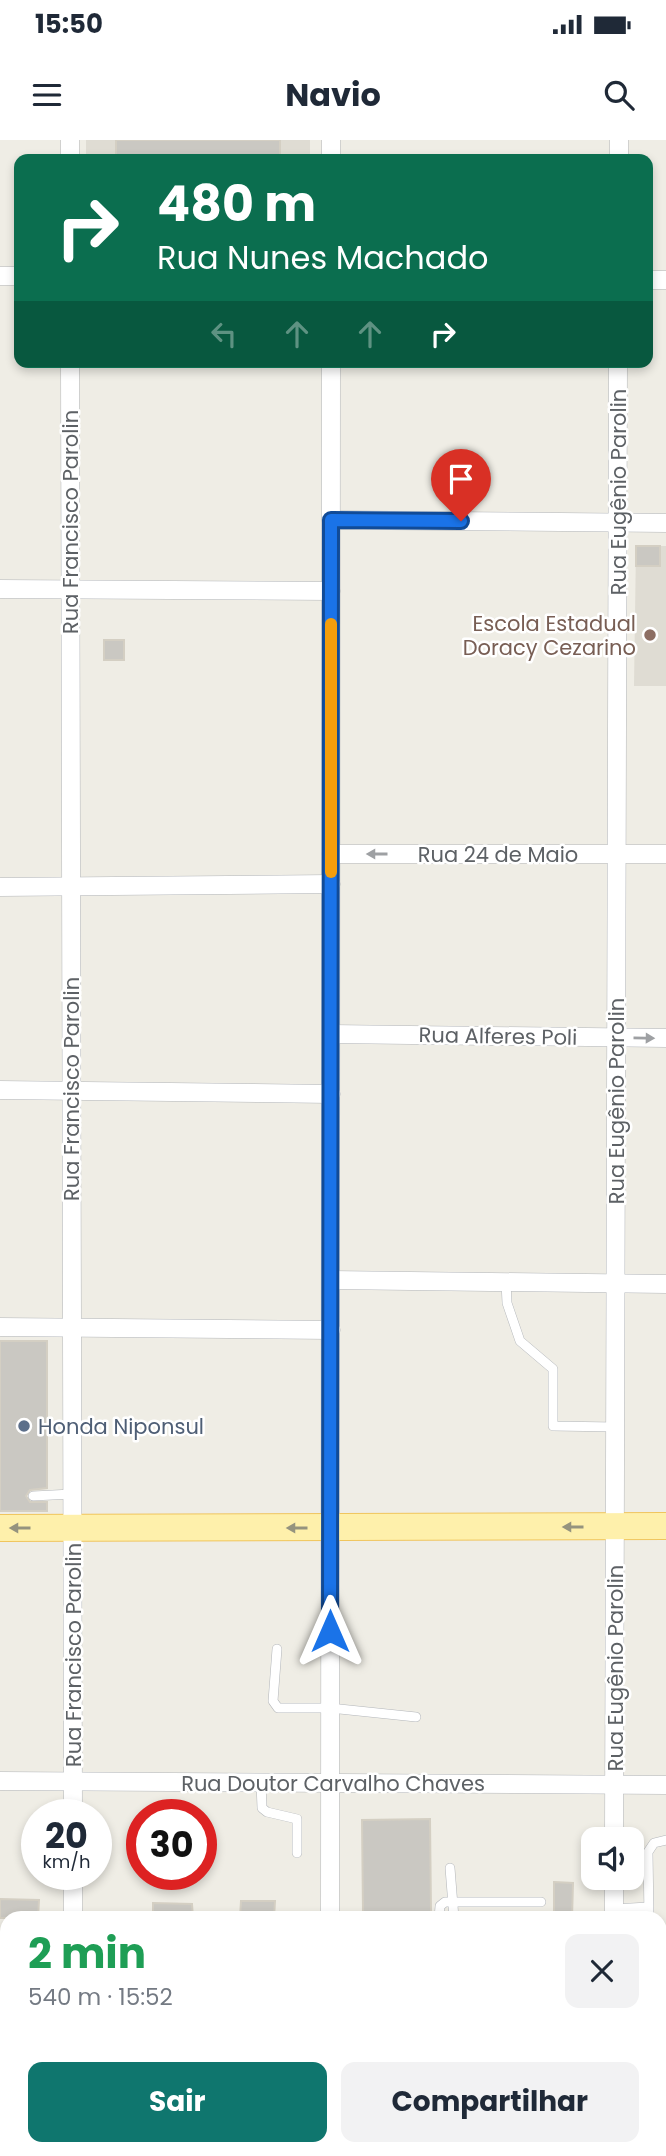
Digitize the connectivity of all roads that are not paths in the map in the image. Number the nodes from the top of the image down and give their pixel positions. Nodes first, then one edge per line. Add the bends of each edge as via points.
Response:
1 (70, 368) edge
2 (331, 368) edge
3 (618, 368) edge
4 (331, 520) junction
5 (618, 523) junction
6 (666, 523) edge
7 (0, 589) edge
8 (70, 590) junction
9 (331, 591) junction
10 (331, 854) junction
11 (617, 854) junction
12 (666, 854) edge
13 (331, 884) junction
14 (0, 887) edge
15 (71, 887) junction
16 (331, 1034) junction
17 (616, 1037) junction
18 (666, 1038) edge
19 (0, 1090) edge
20 (71, 1091) junction
21 (331, 1094) junction
22 (331, 1280) junction
23 (506, 1282) junction
24 (616, 1283) junction
25 (666, 1284) edge
26 (0, 1327) edge
27 (72, 1328) junction
28 (331, 1330) junction
29 (615, 1427) junction
30 (72, 1494) junction
31 (33, 1496) dead end
32 (666, 1526) edge
33 (615, 1527) junction
34 (0, 1528) edge
35 (72, 1528) junction
36 (331, 1528) junction
37 (277, 1648) dead end
38 (330, 1708) junction
39 (416, 1717) dead end
40 (0, 1781) edge
41 (73, 1782) junction
42 (261, 1783) junction
43 (330, 1783) junction
44 (614, 1785) junction
45 (666, 1785) edge
46 (73, 1799) edge
47 (614, 1827) edge
48 (666, 1840) edge
49 (297, 1853) dead end
50 (450, 1868) dead end
51 (73, 1890) edge
52 (614, 1890) edge
53 (453, 1902) junction
54 (541, 1902) dead end
55 (648, 1907) junction
56 (73, 1911) edge
57 (330, 1911) edge
58 (440, 1911) edge
59 (454, 1911) edge
60 (614, 1911) edge
61 (625, 1911) edge
62 (648, 1911) edge

1 - 8 street, Rua Francisco Parolin
2 - 4 street
3 - 5 street, Rua Eugênio Parolin
4 - 5 street
4 - 9 street
5 - 6 street
5 - 11 street, Rua Eugênio Parolin
7 - 8 street
8 - 9 street
8 - 15 street, Rua Francisco Parolin
9 - 10 street
11 -> 10 street, Rua 24 de Maio
10 - 13 street
11 - 12 street, Rua 24 de Maio
11 - 17 street, Rua Eugênio Parolin
13 - 15 street
13 - 16 street
14 - 15 street
15 - 20 street, Rua Francisco Parolin
16 - 17 street, Rua Alferes Poli
16 - 21 street
17 -> 18 street, Rua Alferes Poli
17 - 24 street, Rua Eugênio Parolin
19 - 20 street
20 - 21 street
20 - 27 street, Rua Francisco Parolin
21 - 22 street
22 - 23 street
22 - 28 street
23 - 24 street
23 - 29 lane via 507,1303 520,1341 553,1369 553,1426
24 - 25 street
24 - 29 street, Rua Eugênio Parolin
26 - 27 street
27 - 28 street
27 - 30 street, Rua Francisco Parolin
28 - 36 street
29 - 33 street, Rua Eugênio Parolin
30 - 31 lane
30 - 35 street, Rua Francisco Parolin
32 - 33 main road
33 -> 36 main road
33 - 44 street, Rua Eugênio Parolin
35 -> 34 main road
36 -> 35 main road
35 - 41 street, Rua Francisco Parolin
36 - 38 street
37 - 38 lane via 275,1705
38 - 39 lane
38 - 43 street
40 - 41 street, Rua Doutor Carvalho Chaves
41 - 42 street, Rua Doutor Carvalho Chaves
41 - 46 street, Rua Francisco Parolin
42 - 43 street, Rua Doutor Carvalho Chaves
42 - 49 lane via 262,1808 297,1819
43 - 44 street, Rua Doutor Carvalho Chaves
43 - 57 street
44 - 45 street, Rua Doutor Carvalho Chaves
44 - 47 street, Rua Eugênio Parolin
48 - 55 lane via 654,1843 648,1852
50 - 53 lane
51 - 56 street
52 - 60 street
53 - 54 lane
53 - 58 lane via 440,1906
53 - 59 lane
55 - 61 lane
55 - 62 lane

